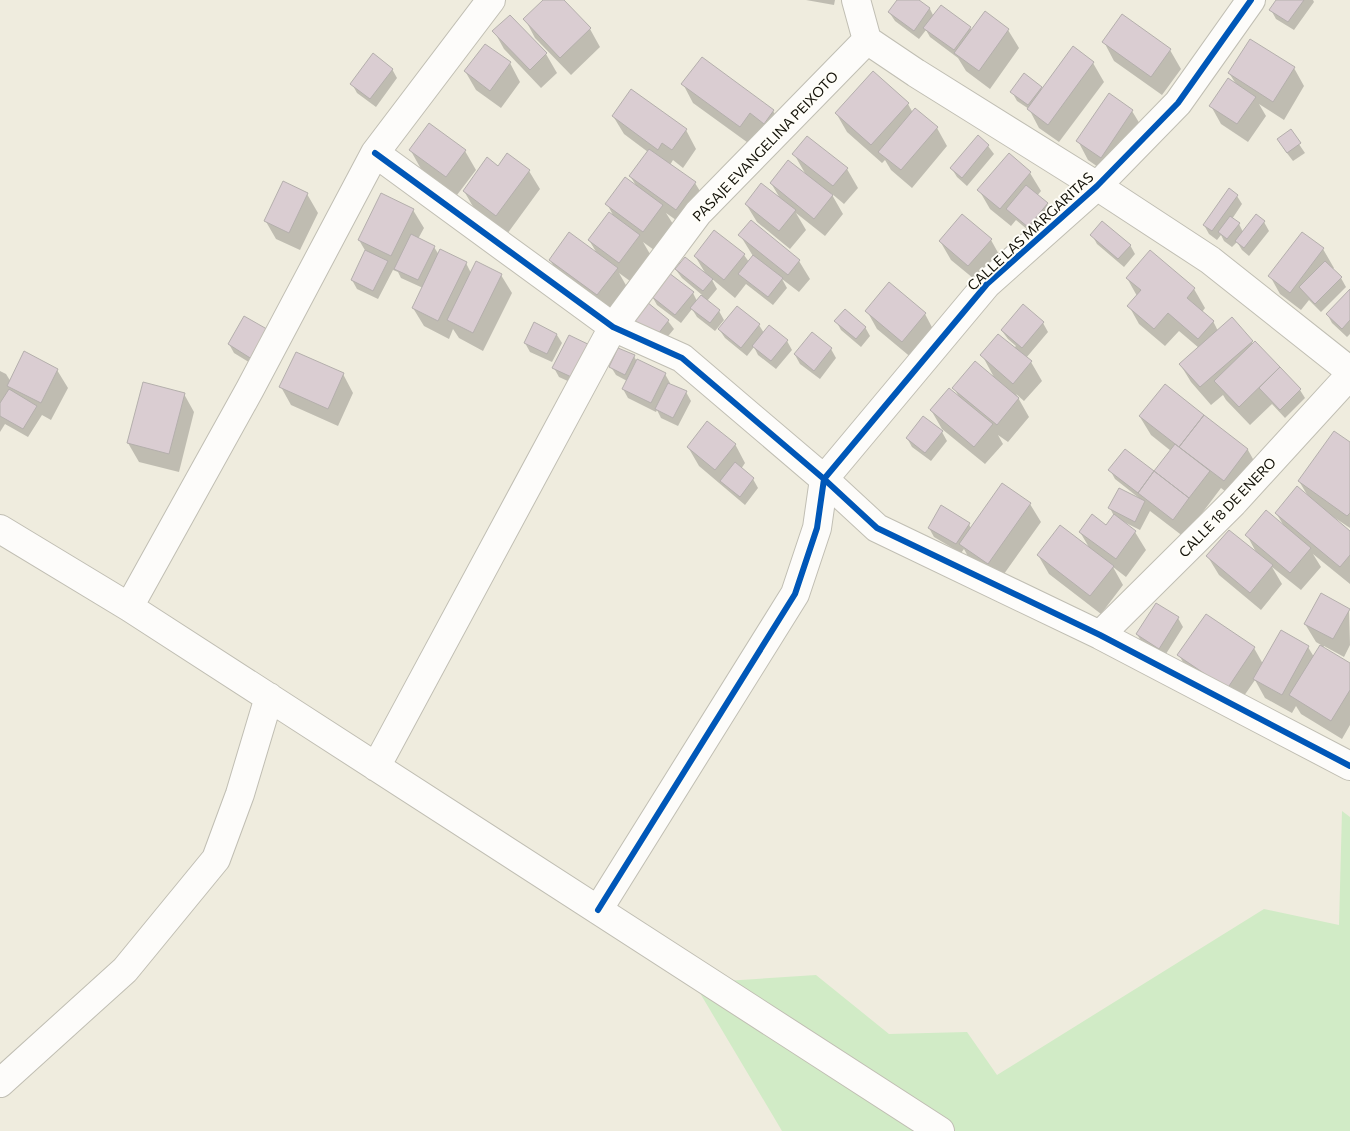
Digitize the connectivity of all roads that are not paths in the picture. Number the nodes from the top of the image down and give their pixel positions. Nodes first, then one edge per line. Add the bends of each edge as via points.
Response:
1 (491, 0) edge
2 (856, 0) edge
3 (1251, 0) edge
4 (867, 40) junction
5 (375, 153) junction
6 (1097, 186) junction
7 (612, 327) junction
8 (1350, 373) edge
9 (824, 479) junction
10 (0, 529) edge
11 (129, 607) junction
12 (1100, 635) junction
13 (269, 697) junction
14 (1347, 759) edge
15 (376, 767) junction
16 (598, 910) junction
17 (0, 1083) edge
18 (940, 1131) edge

1 - 5 street
2 - 4 street
3 - 6 street, CALLE LAS MARGARITAS via 1178,104
4 - 6 street
4 - 7 street, PASAJE EVANGELINA PEIXOTO via 698,213
5 - 7 street
5 - 11 street
6 - 8 street via 1210,260
6 - 9 street, CALLE LAS MARGARITAS via 986,284
7 - 9 street via 682,358
7 - 15 street, PASAJE EVANGELINA PEIXOTO
8 - 12 street, CALLE 18 DE ENERO via 1233,503
9 - 12 street via 877,528
9 - 16 street via 817,528 795,594
10 - 11 street
11 - 13 street
12 - 14 street
13 - 15 street
13 - 17 street via 240,794 216,859 125,970
15 - 16 street
16 - 18 street

